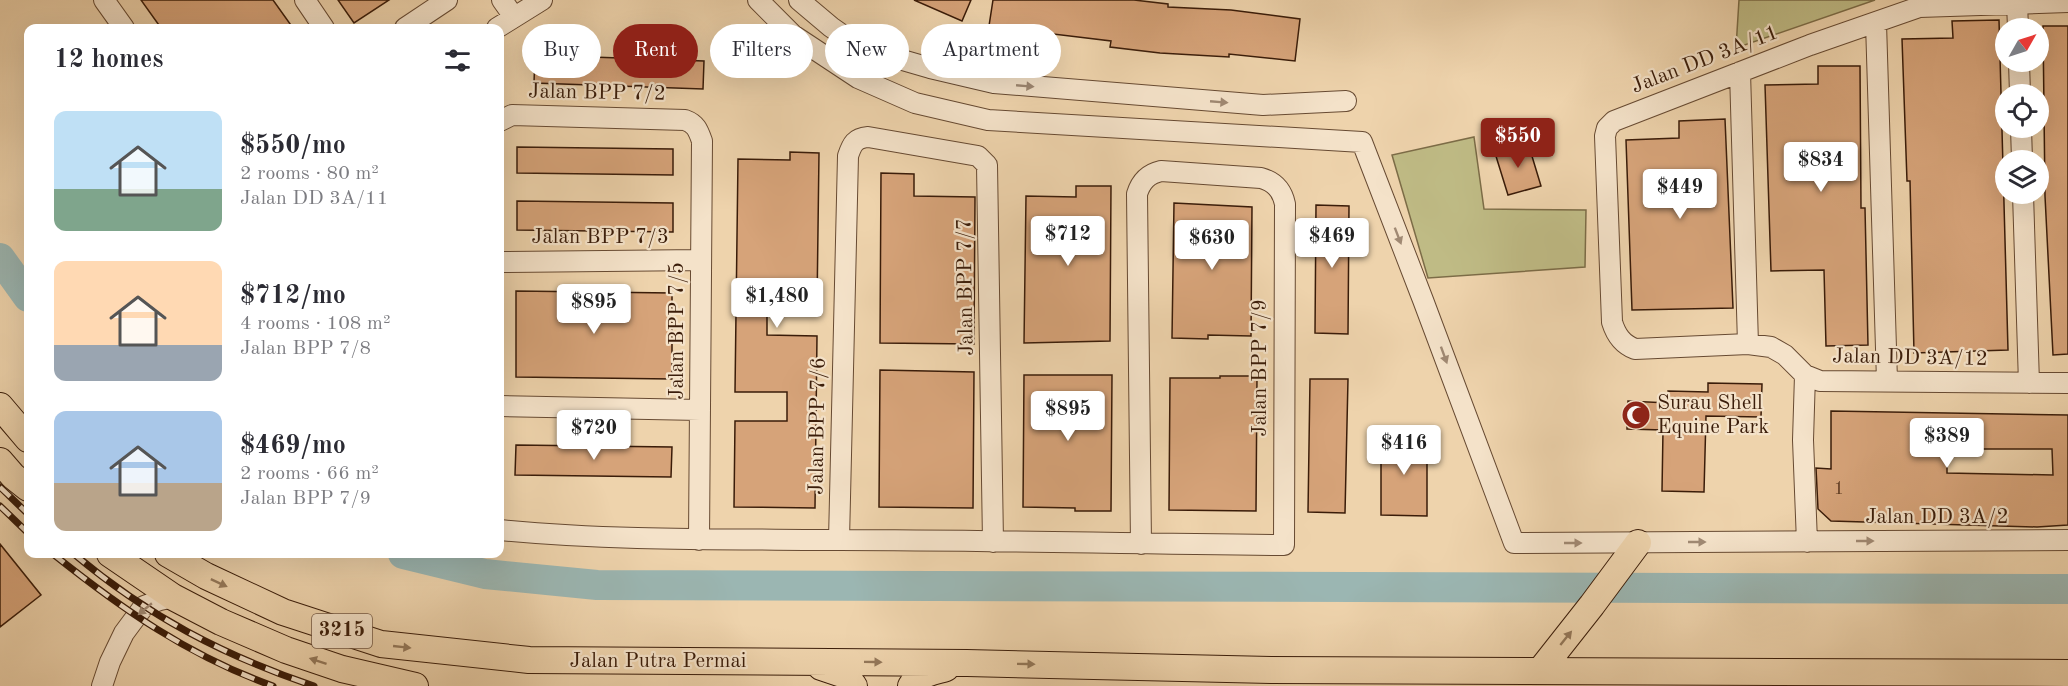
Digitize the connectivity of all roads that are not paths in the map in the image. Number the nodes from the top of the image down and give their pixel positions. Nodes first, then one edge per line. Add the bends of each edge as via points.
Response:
1 (104, 0) edge
2 (305, 0) edge
3 (447, 0) edge
4 (502, 0) edge
5 (542, 0) edge
6 (758, 0) edge
7 (799, 0) edge
8 (2068, 2) edge
9 (2017, 3) junction
10 (514, 17) junction
11 (2018, 18) edge
12 (1876, 23) junction
13 (121, 24) edge
14 (321, 24) edge
15 (411, 24) edge
16 (503, 24) edge
17 (1740, 72) junction
18 (1346, 101) dead end
19 (504, 119) edge
20 (694, 124) joint
21 (859, 138) joint
22 (2023, 204) edge
23 (701, 260) junction
24 (504, 262) edge
25 (1621, 340) joint
26 (1748, 344) junction
27 (1805, 375) junction
28 (1887, 381) junction
29 (2029, 383) junction
30 (2068, 384) edge
31 (0, 406) edge
32 (504, 406) edge
33 (700, 410) junction
34 (24, 434) edge
35 (0, 461) edge
36 (24, 485) edge
37 (504, 530) edge
38 (699, 540) junction
39 (839, 540) junction
40 (2068, 540) edge
41 (993, 542) junction
42 (1807, 542) junction
43 (1141, 544) junction
44 (1632, 552) junction
45 (116, 558) edge
46 (175, 558) edge
47 (173, 597) junction
48 (794, 661) junction
49 (967, 663) junction
50 (1540, 671) junction
51 (2068, 673) edge
52 (102, 686) edge
53 (415, 686) edge
54 (854, 686) edge
55 (910, 686) edge

1 - 13 street
2 - 14 street
3 - 15 street
4 - 10 street
5 - 10 street
6 -> 44 street, Jalan DD 3A/2 via 793,34 858,78 915,103 988,120 1362,142 1514,543
7 -> 18 street via 861,48 994,83 1263,105
8 - 9 street, Jalan DD 3A/11
9 - 11 street
9 - 12 street, Jalan DD 3A/11 via 1919,7
10 - 16 street
12 - 17 street, Jalan DD 3A/11
12 - 28 street
17 - 25 street, Jalan DD 3A/11 via 1614,121 1607,128 1612,322
17 - 26 street
19 - 20 street, Jalan BPP 7/2 via 512,115 685,120
20 - 23 street, Jalan BPP 7/5 via 702,141
21 - 39 street, Jalan BPP 7/6 via 848,156
21 - 41 street, Jalan BPP 7/7 via 978,156 987,165
22 - 29 street
23 - 24 street, Jalan BPP 7/3
23 - 33 street, Jalan BPP 7/5
25 - 26 street, Jalan DD 3A/12 via 1635,349
26 - 27 street, Jalan DD 3A/12 via 1771,347
27 - 28 street, Jalan DD 3A/12 via 1820,381
27 - 42 street
28 - 29 street, Jalan DD 3A/12
29 - 30 street, Jalan DD 3A/12
31 - 34 main road
32 - 33 street
33 - 38 street, Jalan BPP 7/5
35 - 36 main road
37 - 38 street
38 - 39 street
39 - 41 street
42 -> 40 street, Jalan DD 3A/2
41 - 43 street
44 -> 42 street, Jalan DD 3A/2
43 - 43 street, Jalan BPP 7/9 via 1137,194 1144,179 1161,171 1270,180 1278,187 1285,204 1284,545
50 -> 44 main road
45 - 47 main road, 3215
46 -> 48 main road, Jalan Putra Permai / 3215 via 283,612 381,644 529,660
47 -> 52 street via 144,606 124,633
53 -> 47 main road, 3215 via 342,669 286,650
48 -> 49 main road, Jalan Putra Permai / 3215
48 - 54 main road via 845,675
49 -> 50 main road, Jalan Putra Permai / 3215
49 - 55 main road via 925,674
50 - 51 main road, Jalan Putra Permai / 3215

